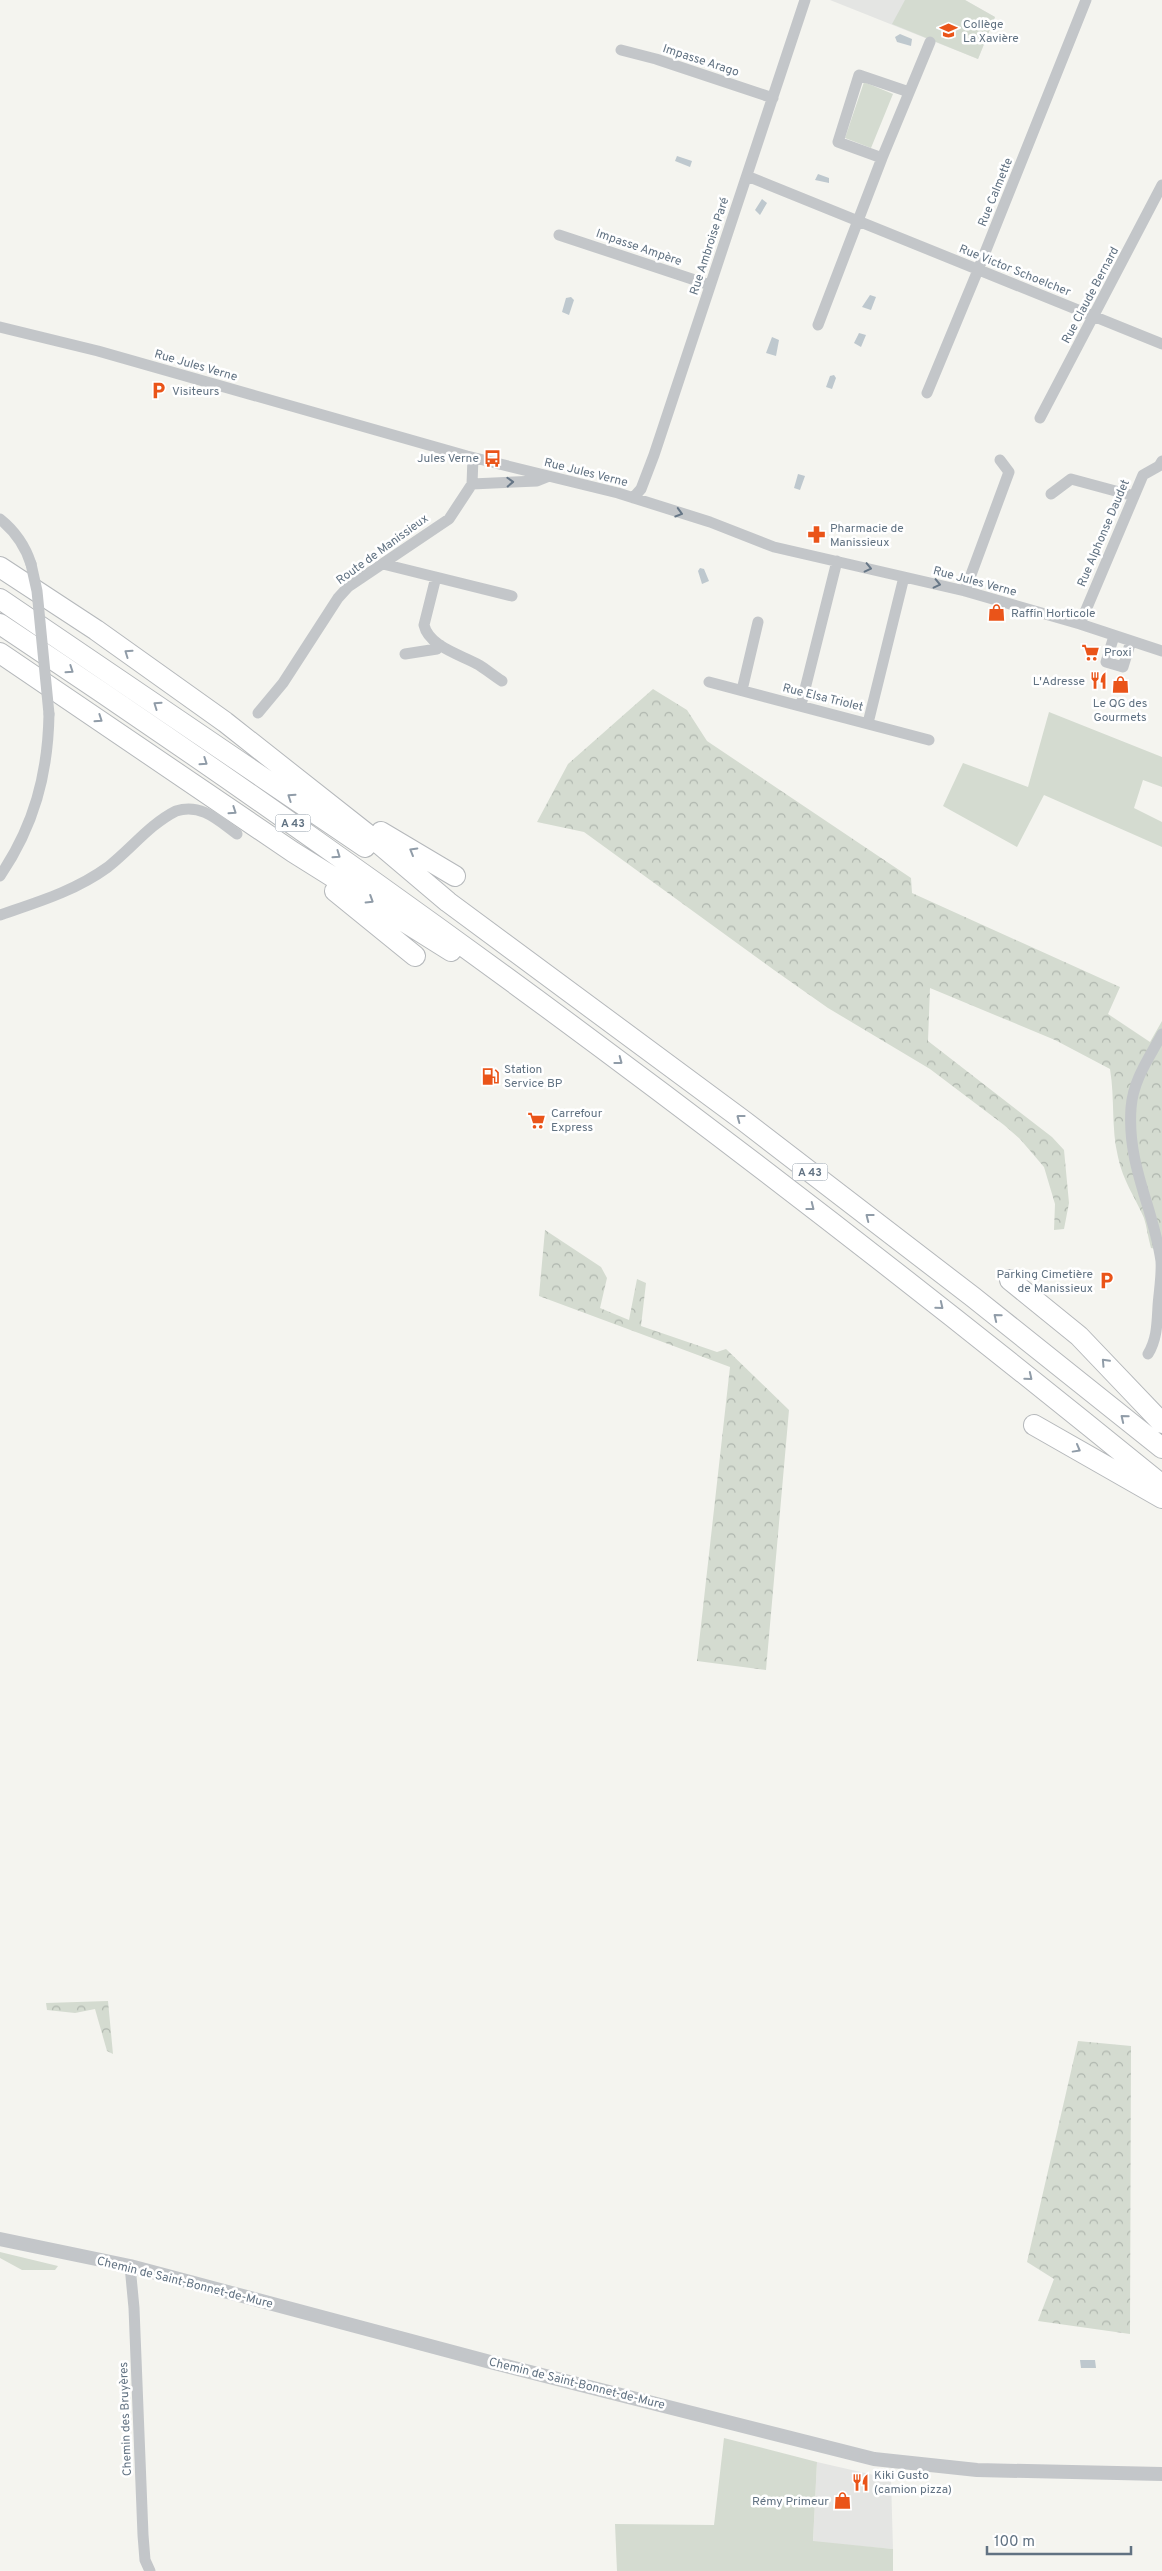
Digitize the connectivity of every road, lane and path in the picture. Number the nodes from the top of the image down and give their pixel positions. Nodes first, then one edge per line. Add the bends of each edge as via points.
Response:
1 (806, 0) edge
2 (1086, 0) edge
3 (930, 42) dead end
4 (621, 50) dead end
5 (909, 92) junction
6 (773, 98) junction
7 (882, 158) junction
8 (747, 176) junction
9 (1162, 185) edge
10 (857, 220) junction
11 (559, 235) dead end
12 (978, 270) junction
13 (710, 286) junction
14 (1094, 317) junction
15 (818, 325) dead end
16 (0, 327) edge
17 (1162, 344) edge
18 (927, 393) dead end
19 (1040, 418) dead end
20 (473, 458) junction
21 (1000, 460) dead end
22 (1162, 461) edge
23 (548, 477) junction
24 (472, 484) junction
25 (1051, 494) dead end
26 (1134, 496) junction
27 (633, 498) junction
28 (0, 519) edge
29 (837, 561) junction
30 (383, 564) junction
31 (0, 567) edge
32 (436, 577) junction
33 (904, 577) junction
34 (965, 591) junction
35 (512, 596) dead end
36 (0, 600) edge
37 (758, 622) dead end
38 (0, 624) edge
39 (1080, 624) junction
40 (1114, 636) junction
41 (1131, 641) junction
42 (440, 645) junction
43 (1162, 651) edge
44 (0, 653) edge
45 (405, 654) dead end
46 (502, 681) dead end
47 (709, 682) dead end
48 (742, 690) junction
49 (801, 705) junction
50 (258, 713) dead end
51 (868, 723) junction
52 (929, 740) dead end
53 (319, 795) junction
54 (246, 830) junction
55 (0, 876) edge
56 (455, 876) dead end
57 (448, 902) junction
58 (0, 915) edge
59 (415, 956) dead end
60 (580, 1032) junction
61 (1162, 1034) edge
62 (1010, 1280) dead end
63 (1148, 1354) dead end
64 (1162, 1423) edge
65 (1034, 1425) dead end
66 (1162, 1448) edge
67 (1162, 1485) edge
68 (1162, 1498) edge
69 (0, 2239) edge
70 (130, 2266) junction
71 (1162, 2474) edge
72 (150, 2571) edge

1 - 6 street, Rue Ambroise Paré
2 - 12 street, Rue Calmette
3 - 5 street
4 - 6 street, Impasse Arago
5 - 7 street
5 - 7 street via 859,75 838,142
6 - 8 street, Rue Ambroise Paré
7 - 10 street
8 - 10 street, Rue Victor Schoelcher
8 - 13 street, Rue Ambroise Paré
9 - 14 street, Rue Claude Bernard
10 - 12 street, Rue Victor Schoelcher
10 - 15 street
11 - 13 street, Impasse Ampère
12 - 14 street, Rue Victor Schoelcher
12 - 18 street, Rue Calmette
13 - 27 street, Rue Ambroise Paré via 654,455 641,489
14 - 17 street, Rue Victor Schoelcher
14 - 19 street, Rue Claude Bernard
16 - 20 street, Rue Jules Verne via 98,351
20 - 23 street, Rue Jules Verne
20 - 24 street
21 - 34 street via 1009,472
22 - 26 street, Rue Alphonse Daudet via 1143,475
24 -> 23 street via 537,481
23 - 27 street, Rue Jules Verne
24 - 30 street, Route de Manissieux via 449,519
25 - 26 street via 1071,479
26 - 39 street, Rue Alphonse Daudet
27 -> 29 street, Rue Jules Verne via 710,522 774,547
28 - 55 street, bridge via 22,543 31,564 37,591 49,714 47,751 36,805 25,835
29 -> 33 street, Rue Jules Verne
29 - 49 street
30 - 32 street
30 - 50 street, Route de Manissieux via 348,587 338,598 283,683
53 -> 31 highway via 164,678
32 - 35 street
32 - 42 street via 424,625 426,633
33 -> 34 street, Rue Jules Verne
33 - 51 street
34 - 39 street, Rue Jules Verne
57 -> 36 highway, A 43
37 - 48 street
38 -> 60 highway, A 43 via 320,842
39 - 40 street, Rue Jules Verne
40 - 41 street, Rue Jules Verne
40 - 41 street via 1106,662 1123,667
41 - 43 street, Rue Jules Verne
42 - 45 street via 437,649
42 - 46 street
44 -> 54 highway
47 - 48 street, Rue Elsa Triolet
48 - 49 street, Rue Elsa Triolet
49 - 51 street, Rue Elsa Triolet
51 - 52 street, Rue Elsa Triolet
56 -> 53 highway
53 - 57 highway
54 - 58 street via 200,809 176,810 83,883
54 - 59 highway
54 -> 60 highway
66 -> 57 highway, A 43 via 844,1198 653,1052
60 -> 67 highway, A 43 via 925,1294
61 - 63 street via 1138,1077 1131,1106 1131,1145 1161,1263 1155,1342
64 -> 62 highway via 1084,1342
65 -> 68 highway
69 - 70 street, Chemin de Saint-Bonnet-de-Mure
70 - 71 street, Chemin de Saint-Bonnet-de-Mure via 874,2459 977,2470
70 - 72 street, Chemin des Bruyères via 143,2535 145,2560

